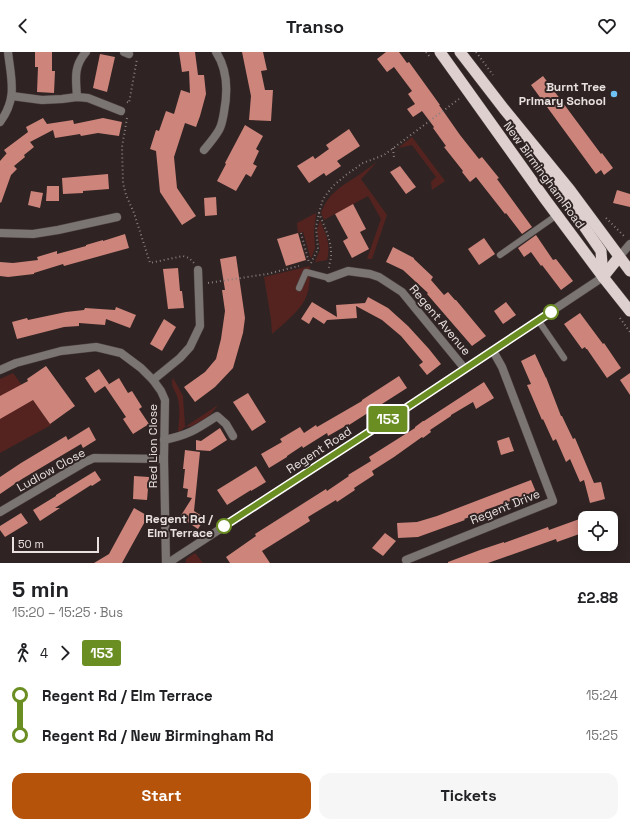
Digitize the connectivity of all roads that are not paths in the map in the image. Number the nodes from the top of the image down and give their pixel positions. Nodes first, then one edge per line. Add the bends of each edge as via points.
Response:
1 (8, 52) edge
2 (86, 52) edge
3 (216, 52) edge
4 (440, 52) edge
5 (460, 52) edge
6 (12, 96) junction
7 (77, 98) junction
8 (504, 109) junction
9 (124, 113) road end
10 (0, 122) edge
11 (204, 150) dead end
12 (557, 215) junction
13 (117, 217) dead end
14 (0, 233) edge
15 (630, 244) edge
16 (500, 255) dead end
17 (619, 257) junction
18 (197, 267) road end
19 (630, 271) edge
20 (329, 278) joint
21 (603, 278) junction
22 (299, 288) dead end
23 (630, 311) edge
24 (538, 320) junction
25 (493, 351) junction
26 (564, 358) dead end
27 (465, 369) junction
28 (0, 370) edge
29 (153, 380) junction
30 (234, 436) dead end
31 (164, 440) junction
32 (164, 459) junction
33 (0, 512) edge
34 (406, 560) dead end
35 (167, 563) edge

1 - 6 street
2 - 7 street via 77,68
3 - 11 street via 224,68 227,93 219,129
4 - 12 highway, New Birmingham Road
5 - 8 highway, New Birmingham Road
6 - 7 street via 42,100
6 - 10 street
7 - 9 street via 88,98
8 - 17 highway, New Birmingham Road via 570,190
8 - 21 highway via 601,251
12 - 16 lane
12 - 21 highway, New Birmingham Road
13 - 14 street via 33,234
15 - 17 street
17 - 19 highway, New Birmingham Road
17 - 21 highway
18 - 29 street via 200,326 190,347
20 - 22 lane via 306,272
20 - 27 street, Regent Avenue via 348,272 370,274 402,292
21 - 23 highway, New Birmingham Road
21 - 24 street, Regent Road
24 - 25 street, Regent Road
24 - 26 lane
25 - 27 street, Regent Road
25 - 34 street, Regent Drive via 502,367 553,500
27 - 35 street, Regent Road
28 - 29 street, Red Lion Close via 61,351 96,347 121,354 142,368
29 - 31 street, Red Lion Close via 165,400
30 - 31 street via 217,416 194,431
31 - 32 street, Red Lion Close
32 - 33 street, Ludlow Close via 94,458
32 - 35 street, Red Lion Close

